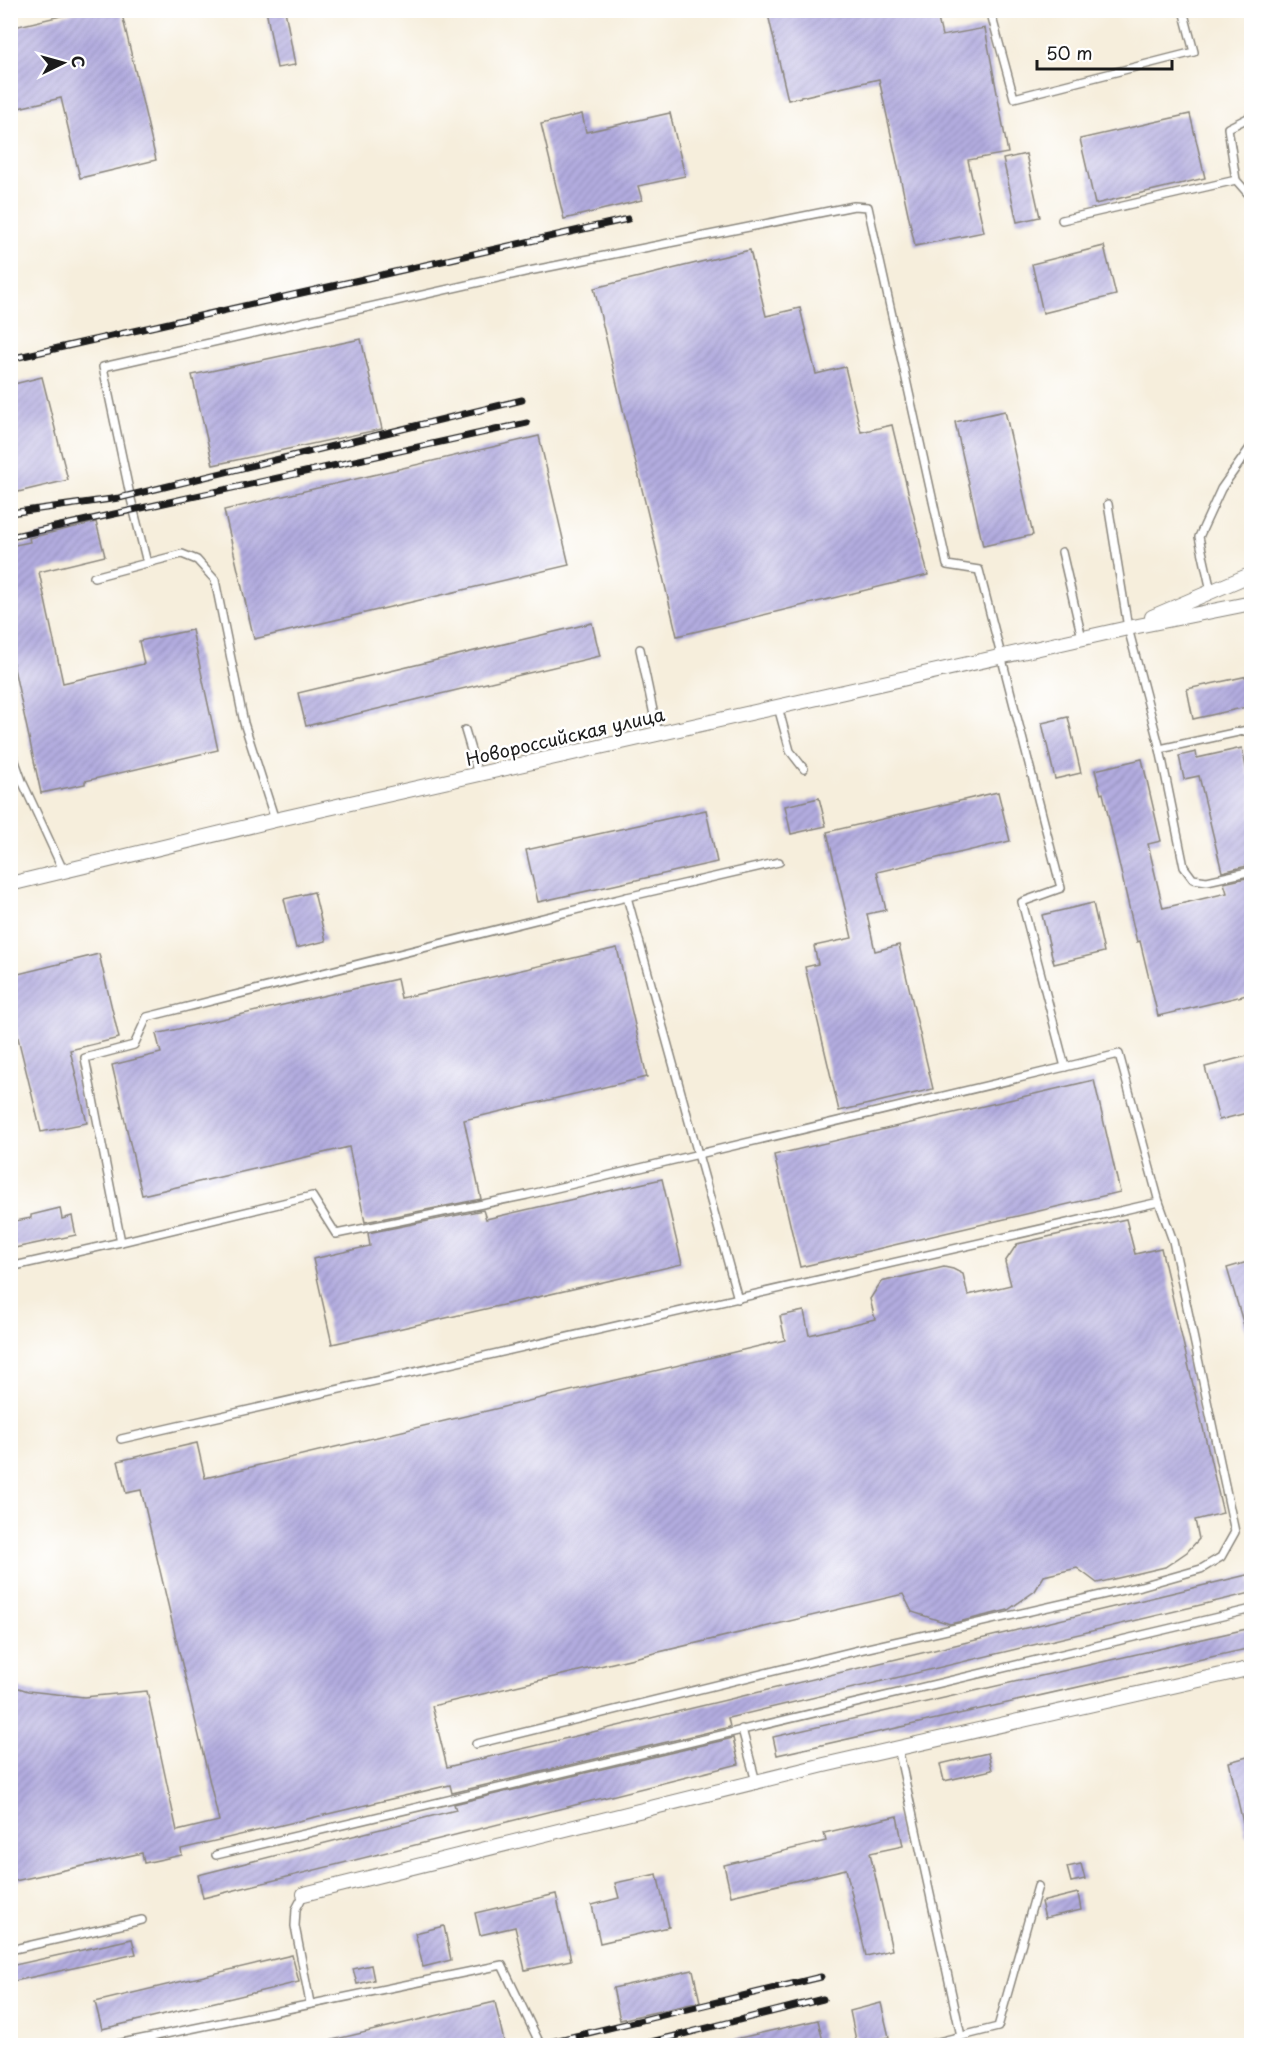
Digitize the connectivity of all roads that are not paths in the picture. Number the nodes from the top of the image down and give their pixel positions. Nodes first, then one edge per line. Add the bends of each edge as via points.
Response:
1 (990, 10) edge
2 (1183, 10) edge
3 (1251, 116) edge
4 (1236, 180) junction
5 (1251, 204) edge
6 (1062, 220) dead end
7 (1251, 445) edge
8 (1108, 504) dead end
9 (1062, 552) dead end
10 (147, 563) junction
11 (1251, 574) edge
12 (94, 577) dead end
13 (1211, 591) junction
14 (1251, 603) edge
15 (1128, 628) junction
16 (1082, 638) junction
17 (640, 649) dead end
18 (1000, 657) junction
19 (778, 707) junction
20 (1251, 729) edge
21 (465, 730) dead end
22 (658, 734) junction
23 (10, 747) edge
24 (1160, 749) junction
25 (804, 769) dead end
26 (478, 774) junction
27 (275, 819) junction
28 (779, 862) dead end
29 (63, 870) junction
30 (1251, 871) edge
31 (10, 884) edge
32 (627, 897) junction
33 (1065, 1067) junction
34 (699, 1153) junction
35 (1159, 1202) junction
36 (121, 1242) junction
37 (10, 1267) edge
38 (738, 1299) junction
39 (120, 1439) dead end
40 (1251, 1608) edge
41 (1251, 1668) edge
42 (742, 1730) junction
43 (476, 1744) dead end
44 (898, 1748) junction
45 (756, 1782) junction
46 (216, 1855) dead end
47 (1038, 1886) dead end
48 (304, 1894) joint
49 (142, 1920) dead end
50 (10, 1950) edge
51 (310, 2003) junction
52 (961, 2036) junction
53 (107, 2046) edge
54 (541, 2046) edge
55 (922, 2046) edge

1 - 2 lane via 1014,98 1194,52
3 - 4 lane via 1228,128
4 - 5 lane via 1250,196
4 - 6 lane
7 - 13 lane via 1221,489 1199,537
8 - 15 lane
9 - 16 lane
10 - 12 lane
10 - 18 lane via 103,367 529,271 854,206 868,207 947,565 979,570
10 - 27 lane via 182,554 197,560 215,580 244,723
11 - 13 street
13 - 15 street
14 - 15 street
15 - 16 street, Новороссийская улица
15 - 24 lane
16 - 18 street, Новороссийская улица
17 - 22 lane
18 - 19 street, Новороссийская улица
18 - 33 lane via 1061,888 1022,902
19 - 22 street, Новороссийская улица
19 - 25 lane via 790,751
20 - 24 lane
21 - 26 lane
22 - 26 street, Новороссийская улица
23 - 29 lane
24 - 30 lane via 1184,867 1193,879 1207,881
26 - 27 street, Новороссийская улица
27 - 29 street, Новороссийская улица
28 - 32 lane
29 - 31 street, Новороссийская улица
32 - 34 lane
32 - 36 lane via 147,1017 134,1046 85,1058
33 - 34 lane
33 - 35 lane via 1119,1054
34 - 36 lane via 527,1195 336,1234 312,1196
34 - 38 lane
35 - 38 lane
35 - 43 lane via 1173,1241 1235,1532 1221,1557 1201,1569 1141,1586
36 - 37 lane
38 - 39 lane
40 - 42 lane
41 - 44 street
42 - 45 lane
42 - 46 lane
44 - 45 street
44 - 52 lane
45 - 48 street
47 - 52 lane via 998,2027
48 - 51 lane via 296,1909 295,1926
49 - 50 lane
51 - 53 lane
51 - 54 lane via 502,1965
52 - 55 lane

